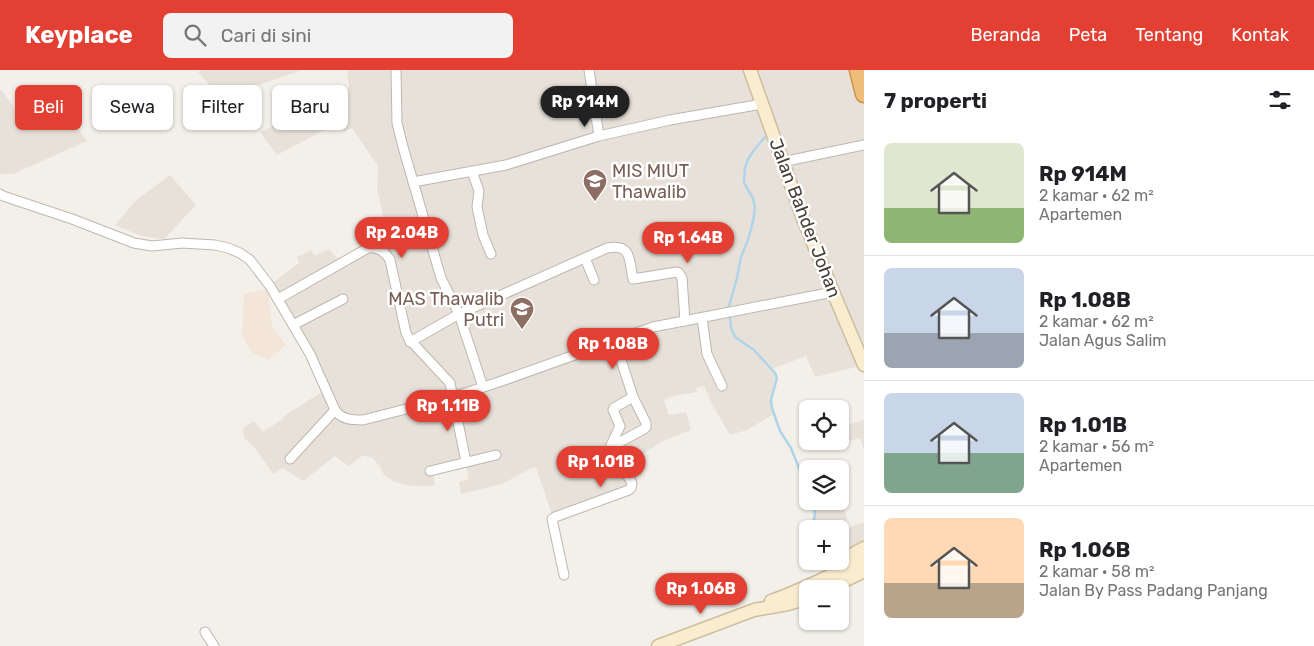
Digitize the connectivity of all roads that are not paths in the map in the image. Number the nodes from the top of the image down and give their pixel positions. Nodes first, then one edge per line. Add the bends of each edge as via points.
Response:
1 (396, 70) edge
2 (589, 70) edge
3 (750, 70) edge
4 (858, 70) edge
5 (864, 94) edge
6 (762, 104) junction
7 (599, 136) junction
8 (864, 145) edge
9 (782, 162) junction
10 (472, 171) junction
11 (413, 182) junction
12 (0, 194) edge
13 (491, 254) dead end
14 (584, 258) junction
15 (594, 280) dead end
16 (833, 292) junction
17 (278, 299) junction
18 (343, 299) dead end
19 (459, 314) junction
20 (702, 318) junction
21 (684, 321) junction
22 (293, 325) junction
23 (615, 341) junction
24 (410, 342) junction
25 (864, 366) edge
26 (722, 386) dead end
27 (483, 388) junction
28 (453, 397) junction
29 (633, 397) junction
30 (335, 410) junction
31 (611, 447) junction
32 (496, 455) dead end
33 (290, 459) dead end
34 (466, 462) junction
35 (430, 472) dead end
36 (864, 548) edge
37 (849, 556) edge
38 (864, 559) edge
39 (864, 564) edge
40 (823, 570) edge
41 (864, 571) edge
42 (564, 575) dead end
43 (830, 580) edge
44 (832, 580) edge
45 (837, 580) edge
46 (799, 592) edge
47 (799, 594) edge
48 (799, 599) edge
49 (770, 604) junction
50 (205, 632) dead end
51 (214, 646) edge
52 (658, 646) edge

1 - 11 street via 396,122
2 - 7 street
3 - 6 main road, Jalan Bahder Johan
4 - 5 highway
6 - 7 street
6 - 9 main road, Jalan Bahder Johan
7 - 10 street via 506,165
8 - 9 street
9 - 16 main road, Jalan Bahder Johan
10 - 11 street
10 - 13 street via 479,191 477,203 481,226
11 - 19 street via 441,278
12 - 17 street via 134,243 152,246 182,243 228,248 250,260
14 - 15 street
14 - 19 street
14 - 21 street via 617,246 628,255 633,280 679,272
16 - 20 street
16 - 25 main road, Jalan Bahder Johan
17 - 22 street
17 - 24 street via 368,248 379,249 390,260
18 - 22 street
19 - 24 street
19 - 27 street
20 - 21 street
20 - 26 street via 707,354
21 - 23 street via 653,327
22 - 30 street
23 - 27 street
23 - 29 street
24 - 28 street via 448,381
27 - 28 street
28 - 30 street via 363,420 346,419
28 - 34 street
29 - 31 street via 613,410 620,426
29 - 31 street via 646,427
30 - 33 street
31 - 42 street via 632,483 631,488 552,519
32 - 34 street
34 - 35 street
36 - 37 main road
38 - 43 main road
39 - 44 main road
40 - 49 main road via 793,586
41 - 45 main road
46 - 49 main road
47 - 49 main road
48 - 49 main road
49 - 52 main road
50 - 51 street

